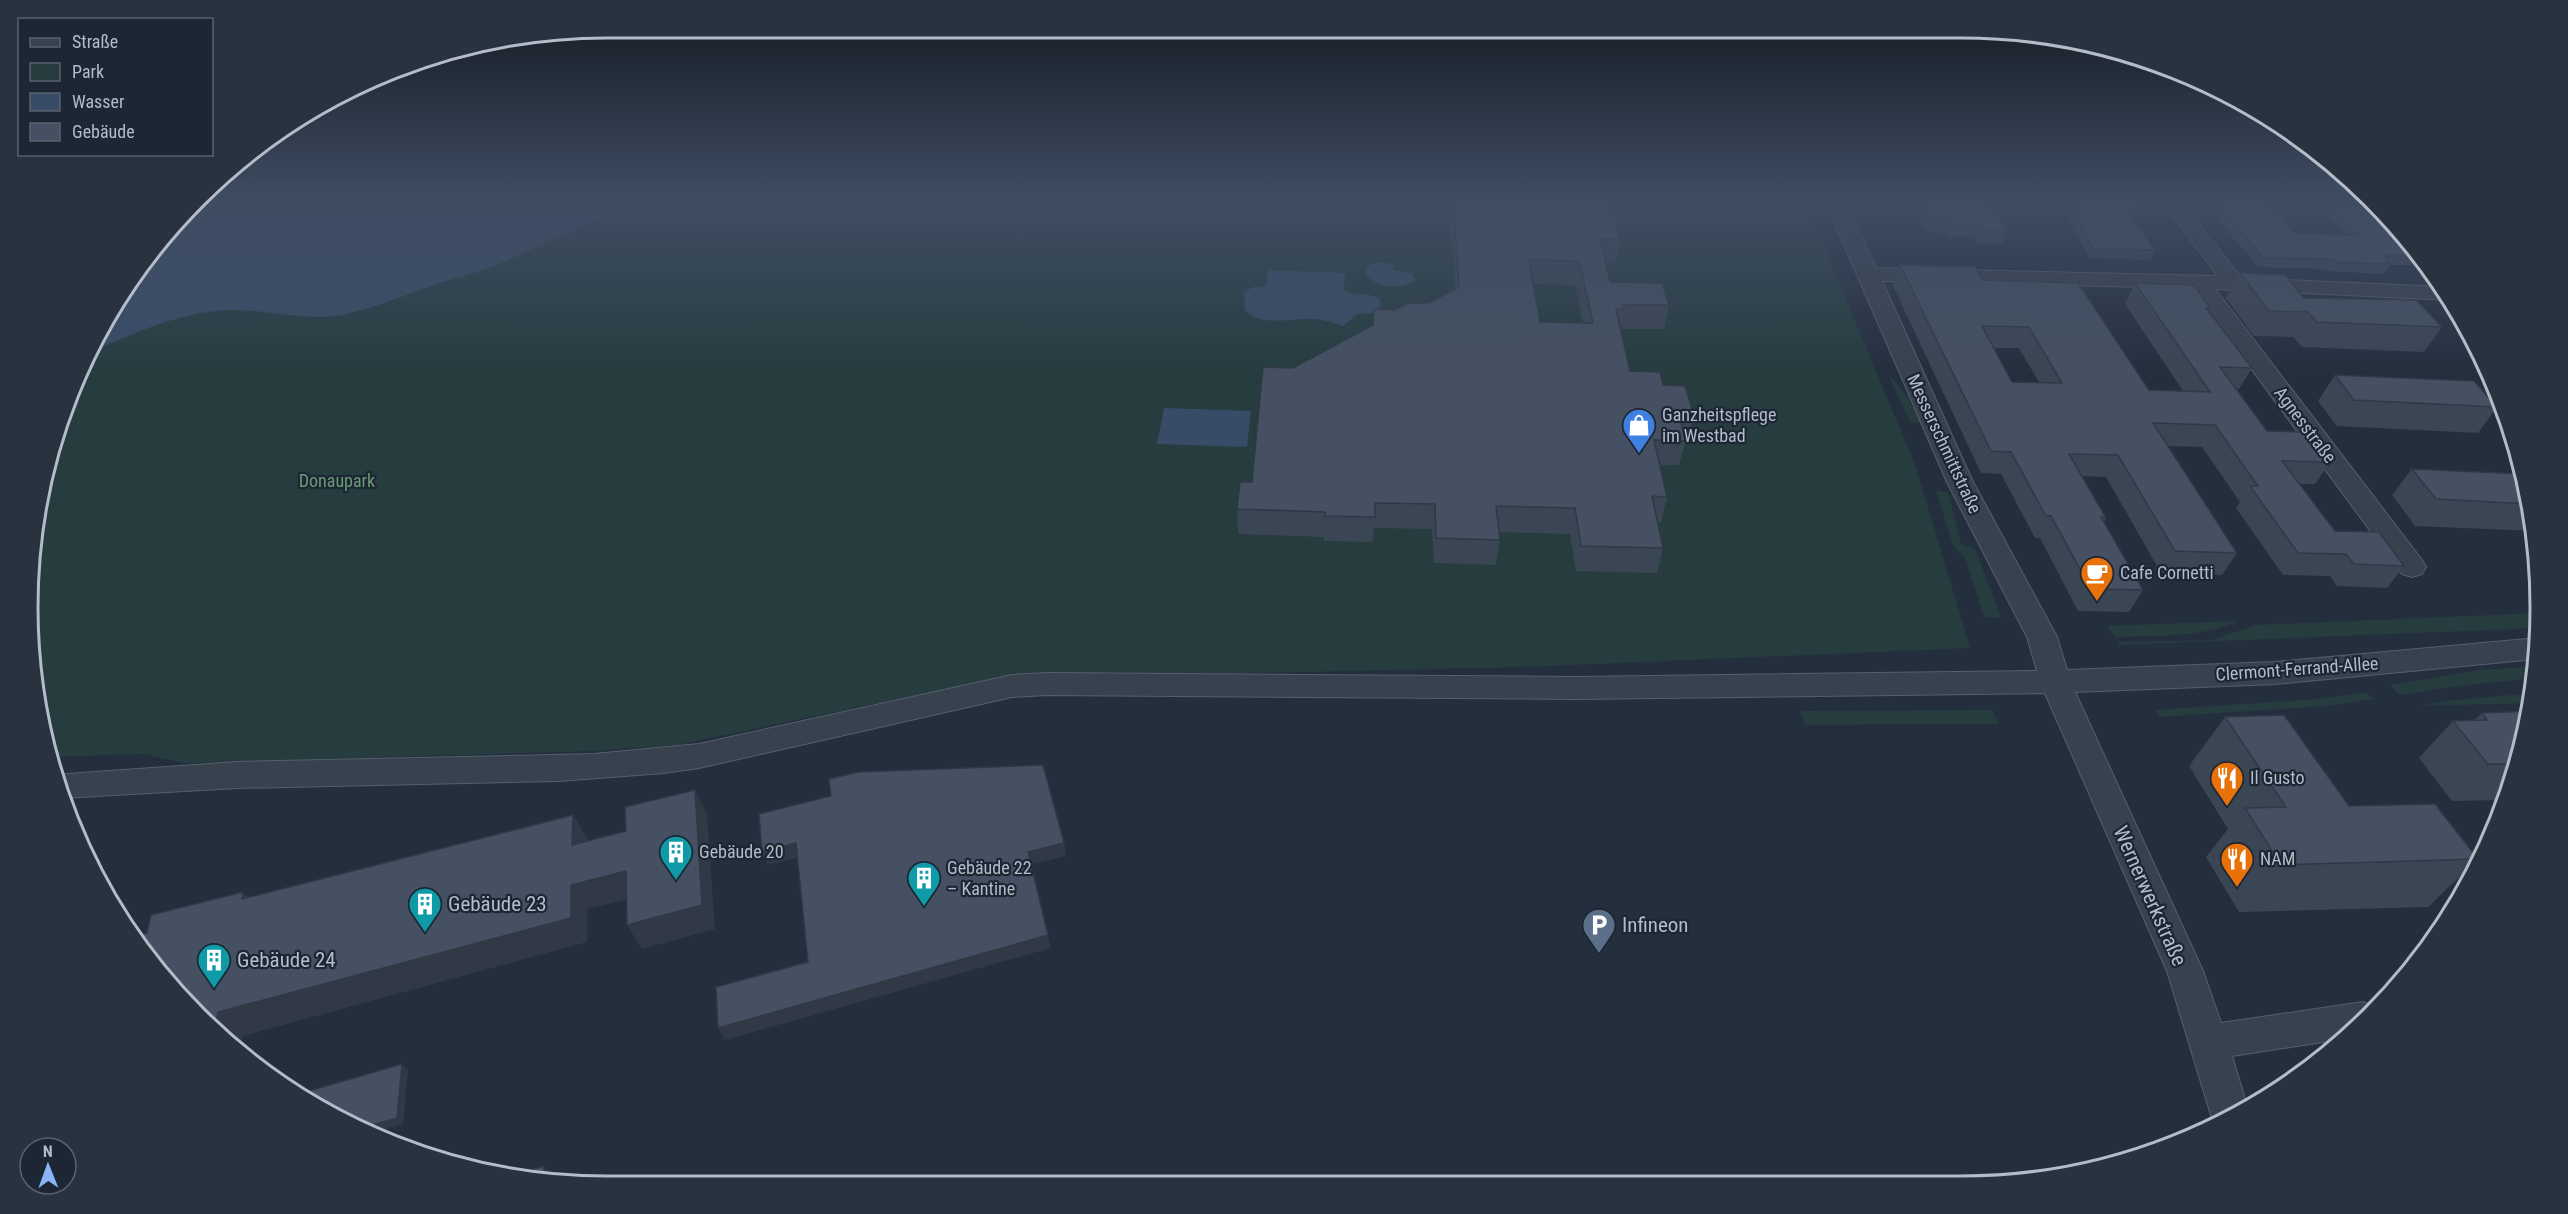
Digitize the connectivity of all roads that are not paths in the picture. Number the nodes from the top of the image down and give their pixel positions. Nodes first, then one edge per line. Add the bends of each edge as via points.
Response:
1 (1860, 260) edge
2 (2216, 260) edge
3 (1866, 274) junction
4 (2198, 282) junction
5 (2235, 284) junction
6 (2437, 293) edge
7 (2412, 567) dead end
8 (2529, 649) edge
9 (2055, 682) junction
10 (67, 785) edge
11 (2352, 1021) edge
12 (2209, 1042) junction
13 (2228, 1110) edge

1 - 3 street, Messerschmittstraße
2 - 5 street
3 - 4 street
3 - 9 street, Messerschmittstraße via 1960,482 2042,637
4 - 5 street
4 - 7 street, Agnesstraße
5 - 6 street
8 - 9 street, Clermont-Ferrand-Allee via 2275,674
9 - 10 street, Clermont-Ferrand-Allee via 1576,688 1012,686 649,764 264,773
9 - 12 street, Wernerwerkstraße via 2184,971
11 - 12 street
12 - 13 street, Wernerwerkstraße

